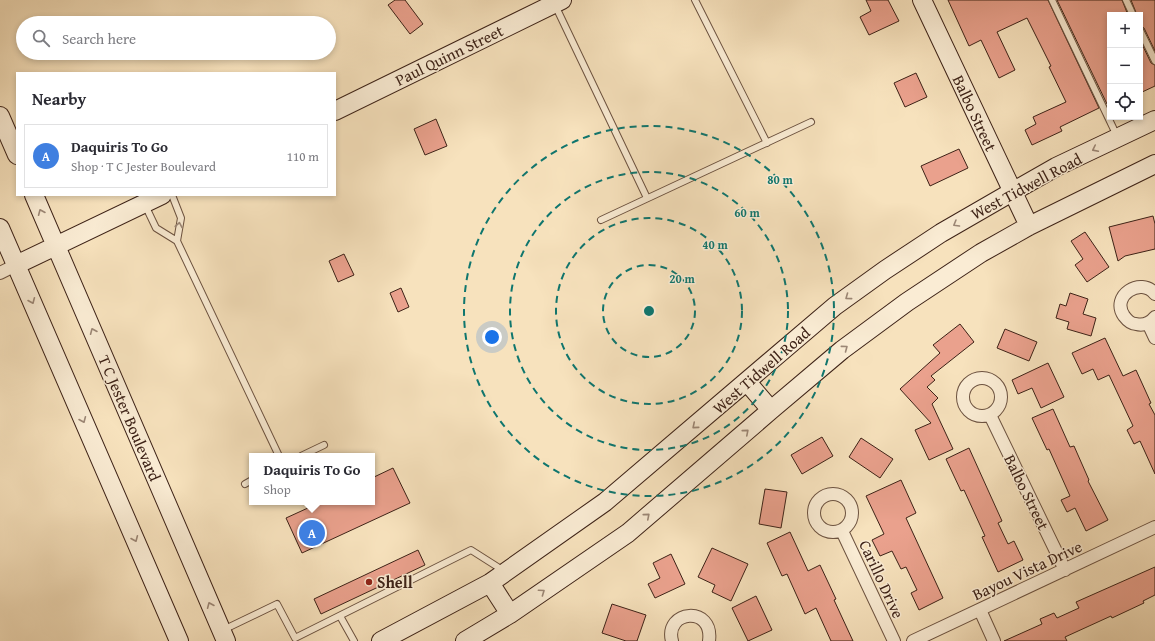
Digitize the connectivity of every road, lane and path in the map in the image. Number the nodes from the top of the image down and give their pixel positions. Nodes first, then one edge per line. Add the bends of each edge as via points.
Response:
1 (695, 0) edge
2 (922, 0) edge
3 (1052, 0) edge
4 (1126, 0) edge
5 (558, 2) edge
6 (1132, 12) edge
7 (1143, 36) edge
8 (1155, 61) edge
9 (336, 110) edge
10 (0, 116) edge
11 (1155, 120) edge
12 (812, 122) dead end
13 (1118, 138) junction
14 (767, 143) junction
15 (16, 153) edge
16 (1155, 164) edge
17 (1012, 192) junction
18 (34, 196) edge
19 (160, 196) edge
20 (172, 196) edge
21 (647, 198) junction
22 (144, 204) junction
23 (601, 220) dead end
24 (1029, 226) junction
25 (0, 228) edge
26 (177, 241) junction
27 (56, 246) junction
28 (16, 265) junction
29 (0, 273) edge
30 (1155, 294) edge
31 (1152, 320) edge
32 (1155, 338) edge
33 (747, 382) junction
34 (771, 410) junction
35 (990, 415) dead end
36 (324, 445) dead end
37 (278, 453) edge
38 (307, 453) edge
39 (249, 482) edge
40 (245, 484) dead end
41 (1155, 527) edge
42 (842, 531) dead end
43 (1065, 570) junction
44 (505, 572) junction
45 (490, 583) junction
46 (980, 610) junction
47 (510, 614) junction
48 (340, 616) junction
49 (224, 636) edge
50 (179, 641) edge
51 (354, 641) edge
52 (381, 641) edge
53 (465, 641) edge
54 (672, 641) edge
55 (709, 641) edge
56 (894, 641) edge
57 (913, 641) edge
58 (994, 641) edge

1 - 14 lane
2 - 17 main road, Balbo Street
3 - 13 lane
4 - 6 lane
5 - 9 main road, Paul Quinn Street
5 - 21 lane
7 - 8 lane
10 - 15 main road
11 - 13 main road, West Tidwell Road
12 - 14 lane
13 -> 17 main road, West Tidwell Road via 1056,167
14 - 21 lane
16 - 24 main road
17 - 24 main road, Balbo Street
17 -> 33 main road, West Tidwell Road via 941,233 885,270 835,306
27 -> 18 main road, T C Jester Boulevard
19 - 22 main road
26 -> 20 lane via 181,218
21 - 23 lane
22 - 26 lane via 156,228
22 - 27 main road
34 -> 24 main road via 842,350 907,302 981,252
25 - 28 main road
26 - 37 lane
27 - 28 main road
49 -> 27 main road, T C Jester Boulevard
28 - 29 street
28 -> 50 main road
30 - 31 street via 1146,288 1131,288 1125,293 1120,307 1122,314 1133,324 1141,325
31 - 32 street
33 - 34 main road
33 -> 44 main road, West Tidwell Road via 605,502
47 -> 34 main road via 628,533
35 - 43 street, Balbo Street
36 - 38 lane
39 - 40 lane
41 - 43 street, Bayou Vista Drive
42 - 56 street, Carillo Drive
43 - 46 street, Bayou Vista Drive
44 - 45 main road, West Tidwell Road
44 - 48 lane via 471,550
45 - 47 main road
45 - 52 main road, West Tidwell Road
46 - 57 street, Bayou Vista Drive
46 - 58 street
47 - 53 main road
48 - 49 lane via 295,638 277,604
48 - 51 lane
54 - 55 street via 670,636 676,622 682,617 689,616 704,620 710,634

